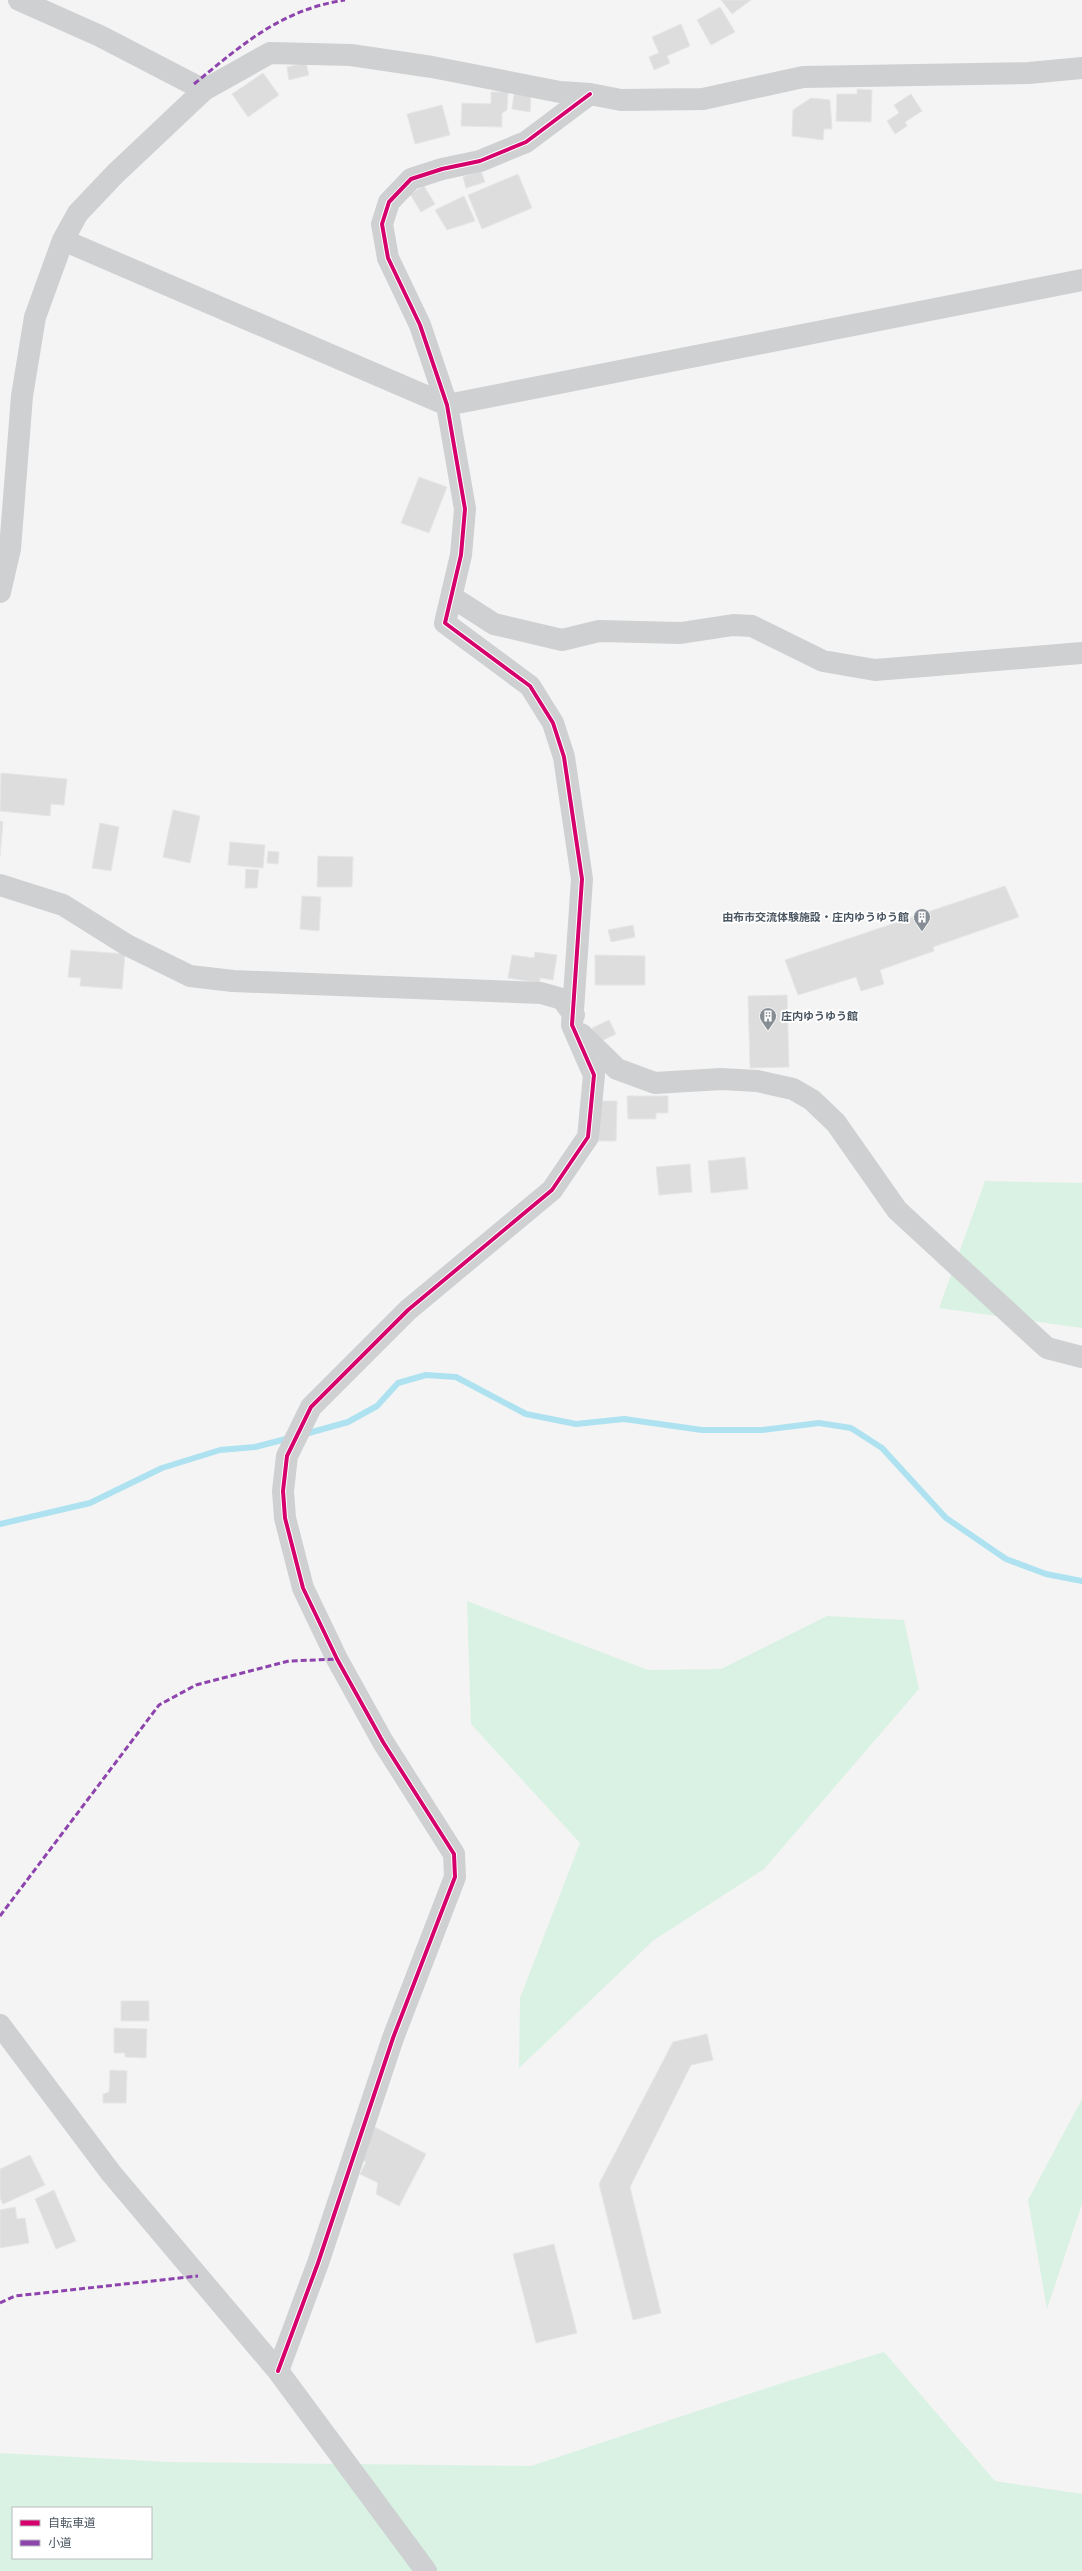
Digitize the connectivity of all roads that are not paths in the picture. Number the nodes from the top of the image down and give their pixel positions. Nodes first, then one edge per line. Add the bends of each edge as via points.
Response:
1 (19, 0) edge
2 (1082, 68) edge
3 (204, 90) junction
4 (590, 94) junction
5 (63, 240) junction
6 (1082, 280) edge
7 (447, 405) junction
8 (0, 592) edge
9 (452, 597) junction
10 (1082, 653) edge
11 (0, 885) edge
12 (573, 1020) junction
13 (1082, 1357) edge
14 (0, 2025) edge
15 (278, 2370) junction
16 (426, 2571) edge

1 - 3 street via 100,36
2 - 4 street via 1029,73 803,77 703,99 621,100
3 - 4 street via 270,53 288,52 351,55 432,67 560,92
3 - 5 street via 78,213
4 - 7 street via 526,142 480,161 442,168 411,179 389,202 382,224 388,258 420,325
5 - 7 street
5 - 8 street via 35,317 22,396 10,549
6 - 7 street
7 - 9 street via 465,509 461,555
9 - 10 street via 494,624 562,640 599,631 681,633 733,625 752,626 824,661 875,670
9 - 12 street via 445,623 530,686 553,723 564,757 582,879
11 - 12 street via 63,905 127,945 190,976 233,981 541,993 562,999
12 - 13 street via 617,1069 654,1083 721,1078 757,1081 793,1089 812,1100 836,1123 897,1210 1047,1348
12 - 15 street via 594,1075 588,1137 552,1190 408,1310 311,1407 287,1456 283,1490 285,1518 303,1588 337,1659 383,1742 454,1854 455,1877 393,2038 318,2263
14 - 15 street via 111,2173
15 - 16 street

